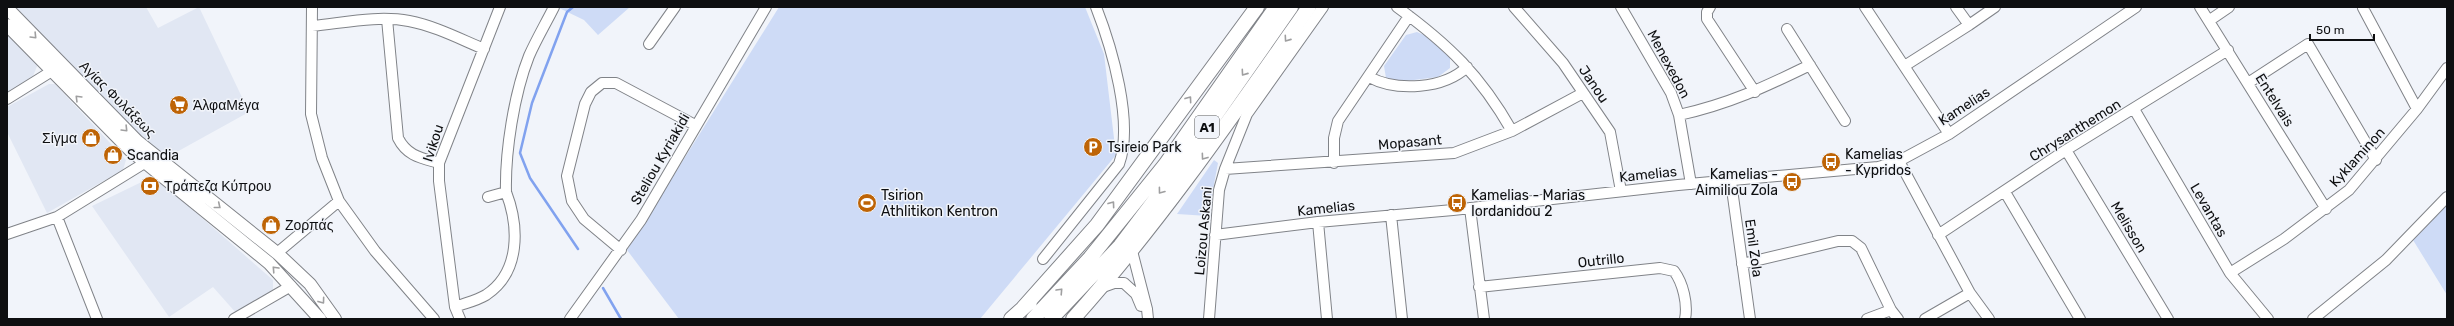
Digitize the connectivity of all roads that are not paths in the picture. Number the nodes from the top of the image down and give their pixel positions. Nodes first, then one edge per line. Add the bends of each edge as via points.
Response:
1 (312, 7) edge
2 (500, 7) edge
3 (554, 7) edge
4 (675, 7) edge
5 (766, 7) edge
6 (1096, 7) edge
7 (1256, 7) edge
8 (1276, 7) edge
9 (1291, 7) edge
10 (1309, 7) edge
11 (1323, 7) edge
12 (1397, 7) edge
13 (1514, 7) edge
14 (1621, 7) edge
15 (1710, 7) edge
16 (1865, 7) edge
17 (1956, 7) edge
18 (1996, 7) edge
19 (2136, 7) edge
20 (2200, 7) edge
21 (2229, 7) edge
22 (7, 8) edge
23 (2364, 8) edge
24 (1409, 16) junction
25 (387, 19) junction
26 (2210, 20) junction
27 (7, 25) edge
28 (1970, 25) junction
29 (312, 26) junction
30 (1787, 29) dead end
31 (649, 44) dead end
32 (484, 49) junction
33 (2228, 50) junction
34 (1810, 65) junction
35 (1906, 65) junction
36 (1467, 67) junction
37 (2447, 68) edge
38 (52, 71) junction
39 (1369, 77) junction
40 (2248, 83) junction
41 (1755, 92) junction
42 (1583, 93) junction
43 (7, 99) edge
44 (2134, 109) junction
45 (2417, 109) junction
46 (1679, 115) junction
47 (1845, 121) dead end
48 (695, 125) junction
49 (1512, 131) junction
50 (1949, 134) junction
51 (2066, 150) junction
52 (151, 159) junction
53 (2376, 160) junction
54 (1899, 161) junction
55 (439, 163) junction
56 (1334, 163) junction
57 (1225, 169) junction
58 (1731, 182) junction
59 (1691, 184) junction
60 (1622, 191) junction
61 (506, 192) junction
62 (2005, 192) junction
63 (1142, 194) junction
64 (488, 197) dead end
65 (2447, 197) edge
66 (339, 201) junction
67 (1470, 208) junction
68 (2326, 209) junction
69 (1391, 215) junction
70 (57, 218) junction
71 (1318, 222) junction
72 (7, 234) edge
73 (1215, 235) junction
74 (1938, 235) junction
75 (1126, 248) junction
76 (621, 250) junction
77 (277, 253) junction
78 (1043, 259) dead end
79 (1742, 264) junction
80 (2230, 273) junction
81 (291, 286) junction
82 (1480, 287) junction
83 (1100, 288) junction
84 (1970, 293) junction
85 (455, 307) junction
86 (1023, 308) junction
87 (1891, 310) junction
88 (97, 319) edge
89 (234, 319) edge
90 (320, 319) edge
91 (335, 319) edge
92 (434, 319) edge
93 (460, 319) edge
94 (570, 319) edge
95 (1011, 319) edge
96 (1033, 319) edge
97 (1051, 319) edge
98 (1067, 319) edge
99 (1073, 319) edge
100 (1147, 319) edge
101 (1210, 319) edge
102 (1327, 319) edge
103 (1402, 319) edge
104 (1484, 319) edge
105 (1685, 319) edge
106 (1750, 319) edge
107 (1867, 319) edge
108 (1898, 319) edge
109 (1925, 319) edge
110 (1988, 319) edge
111 (2080, 319) edge
112 (2168, 319) edge
113 (2268, 319) edge
114 (2313, 319) edge

1 - 29 street
2 - 32 street, Ivikou
3 - 61 street via 529,56 516,96
4 - 31 street
5 - 48 street, Steliou Kyriakidi
6 - 78 street via 1117,76 1125,132 1122,154 1119,164
86 -> 7 highway via 1097,225
8 - 63 highway, A1
9 -> 75 highway, A1 via 1170,180
10 -> 75 highway via 1202,160
11 - 57 street, Loizou Askani via 1247,114
12 - 24 street
13 - 42 street, Janou via 1563,63
14 - 46 street, Menexedon via 1671,93
15 - 41 street via 1707,19
16 - 35 street
17 - 28 street
18 - 28 street
19 - 50 street, Kamelias
20 - 26 street, Entelvais
21 - 26 street
22 -> 52 main road, Αγίας Φυλάξεως
23 - 45 street
24 - 36 street via 1440,39
24 - 39 street
25 - 29 street
25 - 32 street via 409,21 434,28
25 - 55 street via 398,138 403,148 411,155
26 - 33 street, Entelvais
27 - 38 main road, Αγίας Φυλάξεως
28 - 35 street
29 - 66 street via 311,114 322,158
30 - 34 street
32 - 55 street, Ivikou
33 - 40 street, Entelvais
33 - 44 street, Chrysanthemon
34 - 41 street
34 - 47 street
35 - 50 street
36 - 39 street via 1446,82 1395,87
36 - 49 street via 1493,97
37 - 45 street, Kyklaminon
38 - 43 street
52 -> 38 main road, Αγίας Φυλάξεως via 115,135
39 - 56 street via 1338,121 1334,138
40 - 53 street via 2308,44
40 - 68 street, Entelvais
41 - 46 street via 1713,108
42 - 49 street, Mopasant
42 - 60 street, Janou via 1610,132
44 - 51 street, Chrysanthemon
44 - 80 street, Levantas
45 - 53 street, Kyklaminon
46 - 59 street, Menexedon
48 - 76 street, Steliou Kyriakidi
48 - 76 street via 616,83 602,82 591,92 585,104 567,176 572,201 584,219
49 - 56 street, Mopasant via 1454,153
50 - 54 street, Kamelias
51 - 62 street, Chrysanthemon
51 - 112 street, Melisson
52 - 70 street
52 -> 77 main road, Αγίας Φυλάξεως
81 -> 52 main road, Αγίας Φυλάξεως via 269,263
53 - 68 street, Kyklaminon via 2349,190
54 - 58 street, Kamelias via 1878,168
54 - 74 street
55 - 85 street, Ivikou
56 - 57 street, Mopasant
57 - 73 street, Loizou Askani via 1219,190
58 - 59 street, Kamelias
58 - 79 street, Emil Zola
59 - 60 street, Kamelias
60 - 67 street, Kamelias
61 - 64 street
61 - 85 street via 515,221 515,244 510,264 504,276 487,294
62 - 74 street, Chrysanthemon
62 - 111 street
63 - 86 highway
96 -> 63 highway, A1 via 1090,258
65 - 114 street via 2386,260
66 - 77 street
66 - 92 street via 375,251
67 - 69 street, Kamelias
67 - 82 street
68 - 80 street, Kyklaminon
69 - 71 street, Kamelias
69 - 103 street
70 - 72 street
70 - 88 street
71 - 73 street, Kamelias
71 - 102 street
73 - 101 street, Loizou Askani
74 - 84 street
75 - 83 highway
75 - 97 highway, A1
75 - 98 highway
75 - 100 street via 1148,309
76 - 94 street, Steliou Kyriakidi
77 -> 91 main road, Αγίας Φυλάξεως via 310,284
79 - 87 street via 1838,241 1852,241 1861,248
79 - 106 street, Emil Zola
80 - 113 street, Levantas
81 - 89 street
81 - 90 main road, Αγίας Φυλάξεως
82 - 104 street
82 - 105 street, Outrillo via 1660,268 1674,271 1681,280
83 - 99 highway
83 - 100 street via 1114,283 1124,283 1136,294
84 - 109 street
84 - 110 street
85 - 93 street, Ivikou
86 - 95 highway
87 - 107 street
87 - 108 street

